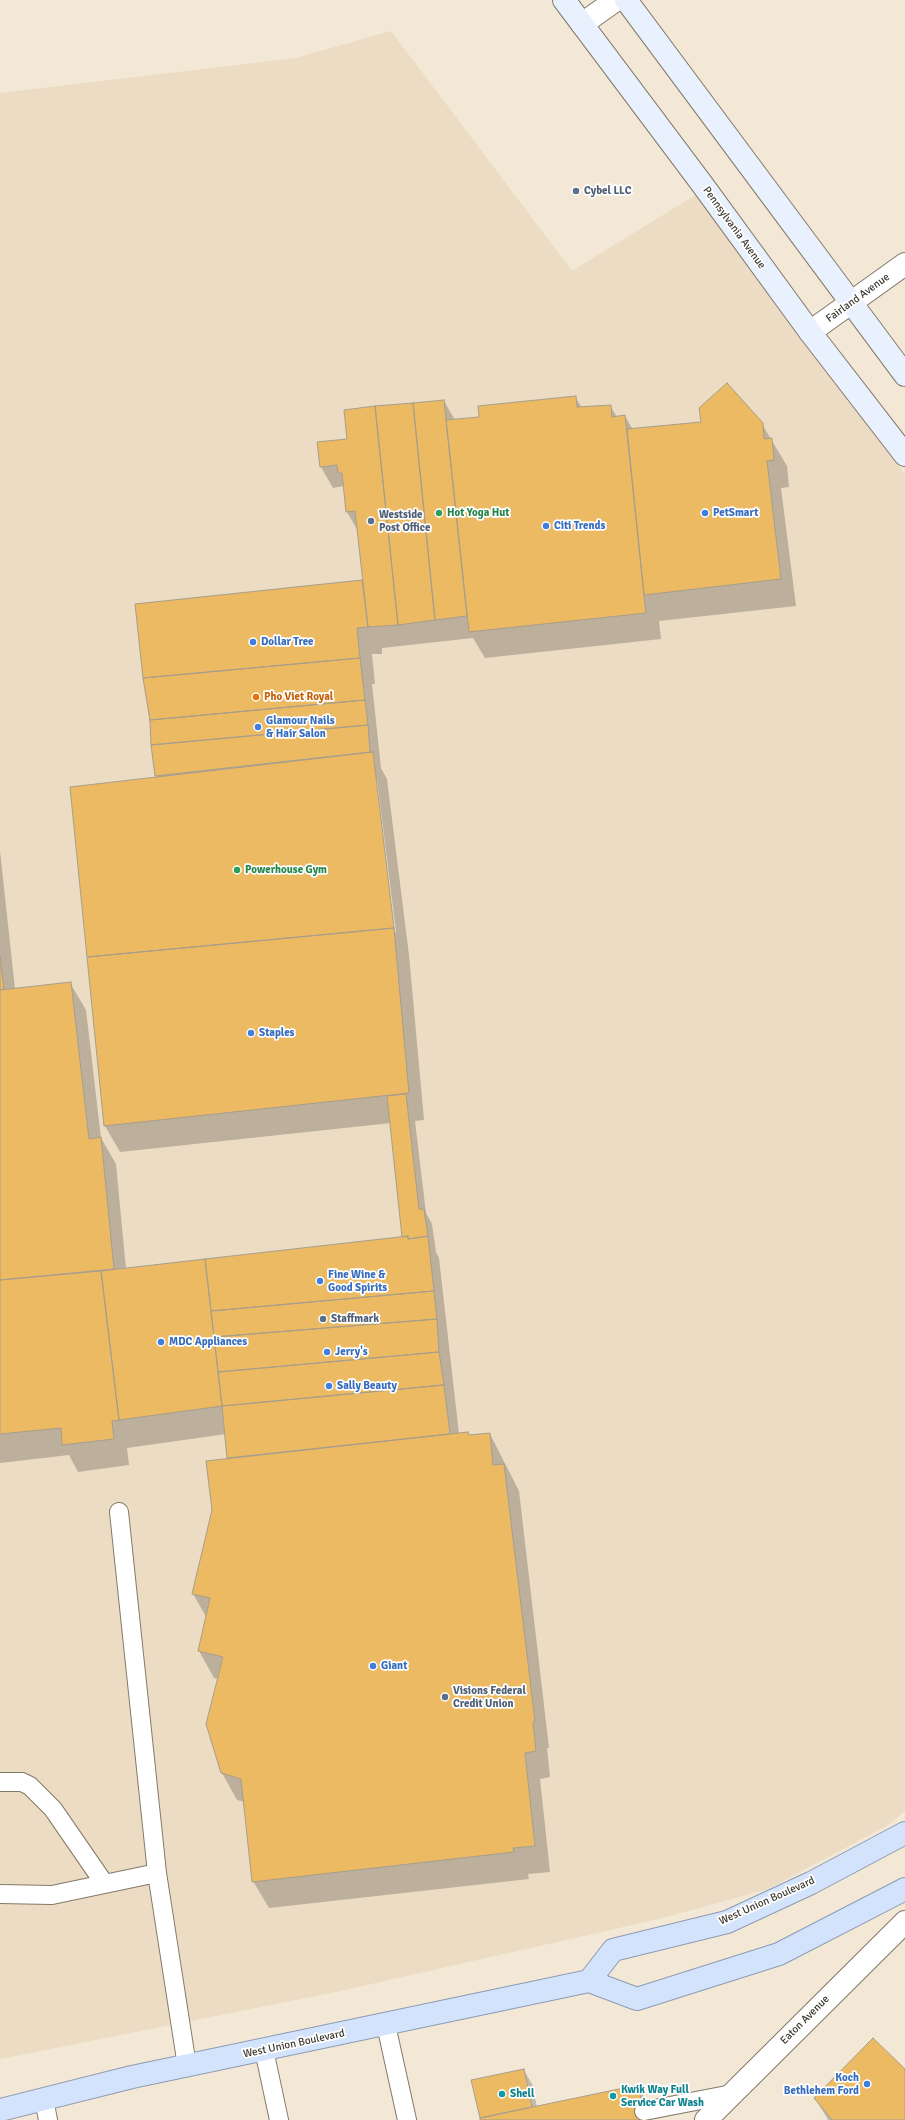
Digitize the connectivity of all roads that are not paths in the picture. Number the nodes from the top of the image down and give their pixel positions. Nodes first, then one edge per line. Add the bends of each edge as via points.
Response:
1 (564, 0) edge
2 (616, 0) edge
3 (626, 0) edge
4 (582, 24) junction
5 (905, 264) edge
6 (852, 303) junction
7 (810, 332) junction
8 (905, 375) edge
9 (905, 455) edge
10 (119, 1512) dead end
11 (0, 1782) edge
12 (905, 1834) edge
13 (156, 1873) junction
14 (104, 1883) junction
15 (905, 1889) edge
16 (0, 1894) edge
17 (905, 1922) edge
18 (589, 1981) junction
19 (386, 2025) junction
20 (264, 2050) junction
21 (187, 2066) junction
22 (732, 2094) junction
23 (44, 2099) junction
24 (0, 2110) edge
25 (644, 2111) dead end
26 (48, 2120) edge
27 (279, 2120) edge
28 (407, 2120) edge
29 (706, 2120) edge

1 - 4 street, Pennsylvania Avenue
2 - 4 street
3 - 6 street
4 - 7 street, Pennsylvania Avenue
5 - 6 street, Fairland Avenue
6 - 7 street, Fairland Avenue
6 - 8 street
7 - 9 street, Pennsylvania Avenue
10 - 13 lane
11 - 14 lane via 22,1782 40,1795
12 - 18 main road, West Union Boulevard via 811,1883 727,1922 613,1950
13 - 14 lane
13 - 21 lane
14 - 16 lane via 52,1895
15 - 18 main road via 779,1954 637,1999
17 - 22 street, Eaton Avenue
18 - 19 main road, West Union Boulevard
19 - 20 main road, West Union Boulevard
19 - 28 lane
20 - 21 main road, West Union Boulevard
20 - 27 lane
21 - 23 main road, West Union Boulevard
22 - 25 lane
22 - 29 street, Eaton Avenue
23 - 24 main road, West Union Boulevard
23 - 26 lane

